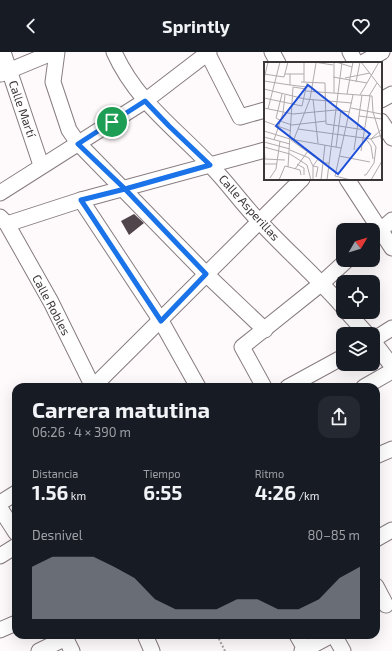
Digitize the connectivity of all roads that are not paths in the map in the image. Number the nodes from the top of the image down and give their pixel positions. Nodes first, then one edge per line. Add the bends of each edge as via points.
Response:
1 (3, 52) edge
2 (54, 52) edge
3 (57, 52) edge
4 (114, 52) edge
5 (272, 52) edge
6 (350, 52) edge
7 (208, 53) edge
8 (277, 62) edge
9 (355, 62) edge
10 (5, 73) edge
11 (392, 94) edge
12 (382, 99) edge
13 (145, 101) junction
14 (264, 110) edge
15 (382, 123) edge
16 (392, 138) edge
17 (78, 144) junction
18 (264, 150) edge
19 (41, 165) junction
20 (210, 165) junction
21 (301, 180) edge
22 (348, 180) edge
23 (125, 189) junction
24 (0, 193) edge
25 (81, 200) junction
26 (4, 220) edge
27 (259, 221) junction
28 (382, 229) edge
29 (392, 248) edge
30 (339, 267) edge
31 (206, 274) junction
32 (322, 283) junction
33 (336, 299) edge
34 (353, 319) edge
35 (161, 321) junction
36 (361, 327) edge
37 (392, 328) edge
38 (265, 330) junction
39 (380, 336) edge
40 (380, 350) edge
41 (336, 361) edge
42 (392, 366) edge
43 (392, 371) edge
44 (91, 383) edge
45 (97, 383) edge
46 (196, 383) edge
47 (262, 383) edge
48 (295, 383) edge
49 (371, 383) edge
50 (392, 449) edge
51 (380, 454) edge
52 (12, 496) edge
53 (0, 503) edge
54 (0, 508) edge
55 (12, 527) edge
56 (392, 530) edge
57 (380, 537) edge
58 (380, 594) edge
59 (385, 605) edge
60 (12, 625) edge
61 (0, 630) edge
62 (147, 639) edge
63 (299, 639) edge
64 (67, 641) edge
65 (337, 644) edge
66 (303, 650) edge
67 (39, 651) edge
68 (152, 651) edge

1 - 10 street, Calle Martí
2 - 10 street
3 - 17 street via 53,82 68,130
4 - 13 street, Calle Asperillas
5 - 8 street
6 - 9 street
7 - 13 street
7 - 14 street via 240,117
10 - 19 street, Calle Martí
11 - 12 street
13 - 17 street
13 - 20 street, Calle Asperillas
15 - 16 street
17 - 19 street
17 - 23 street
18 - 20 street
19 - 24 street
20 - 23 street
20 - 27 street, Calle Asperillas
21 - 27 street
22 - 28 street
23 - 25 street
23 - 31 street
25 - 26 street
25 - 35 street
26 - 44 street, Calle Robles via 51,302
27 - 31 street
27 - 32 street, Calle Asperillas
28 - 29 street
30 - 32 street
31 - 35 street
31 - 38 street
32 - 33 street, Calle Asperillas
32 - 38 street
34 - 36 street
35 - 45 street
35 - 46 street
37 - 39 street
38 - 47 street via 242,348
40 - 42 street
41 - 48 street
43 - 49 street
50 - 51 street
52 - 53 street
54 - 55 street
56 - 57 street
58 - 59 street
60 - 61 street
62 - 68 street
63 - 66 street
64 - 67 street
65 - 66 street

